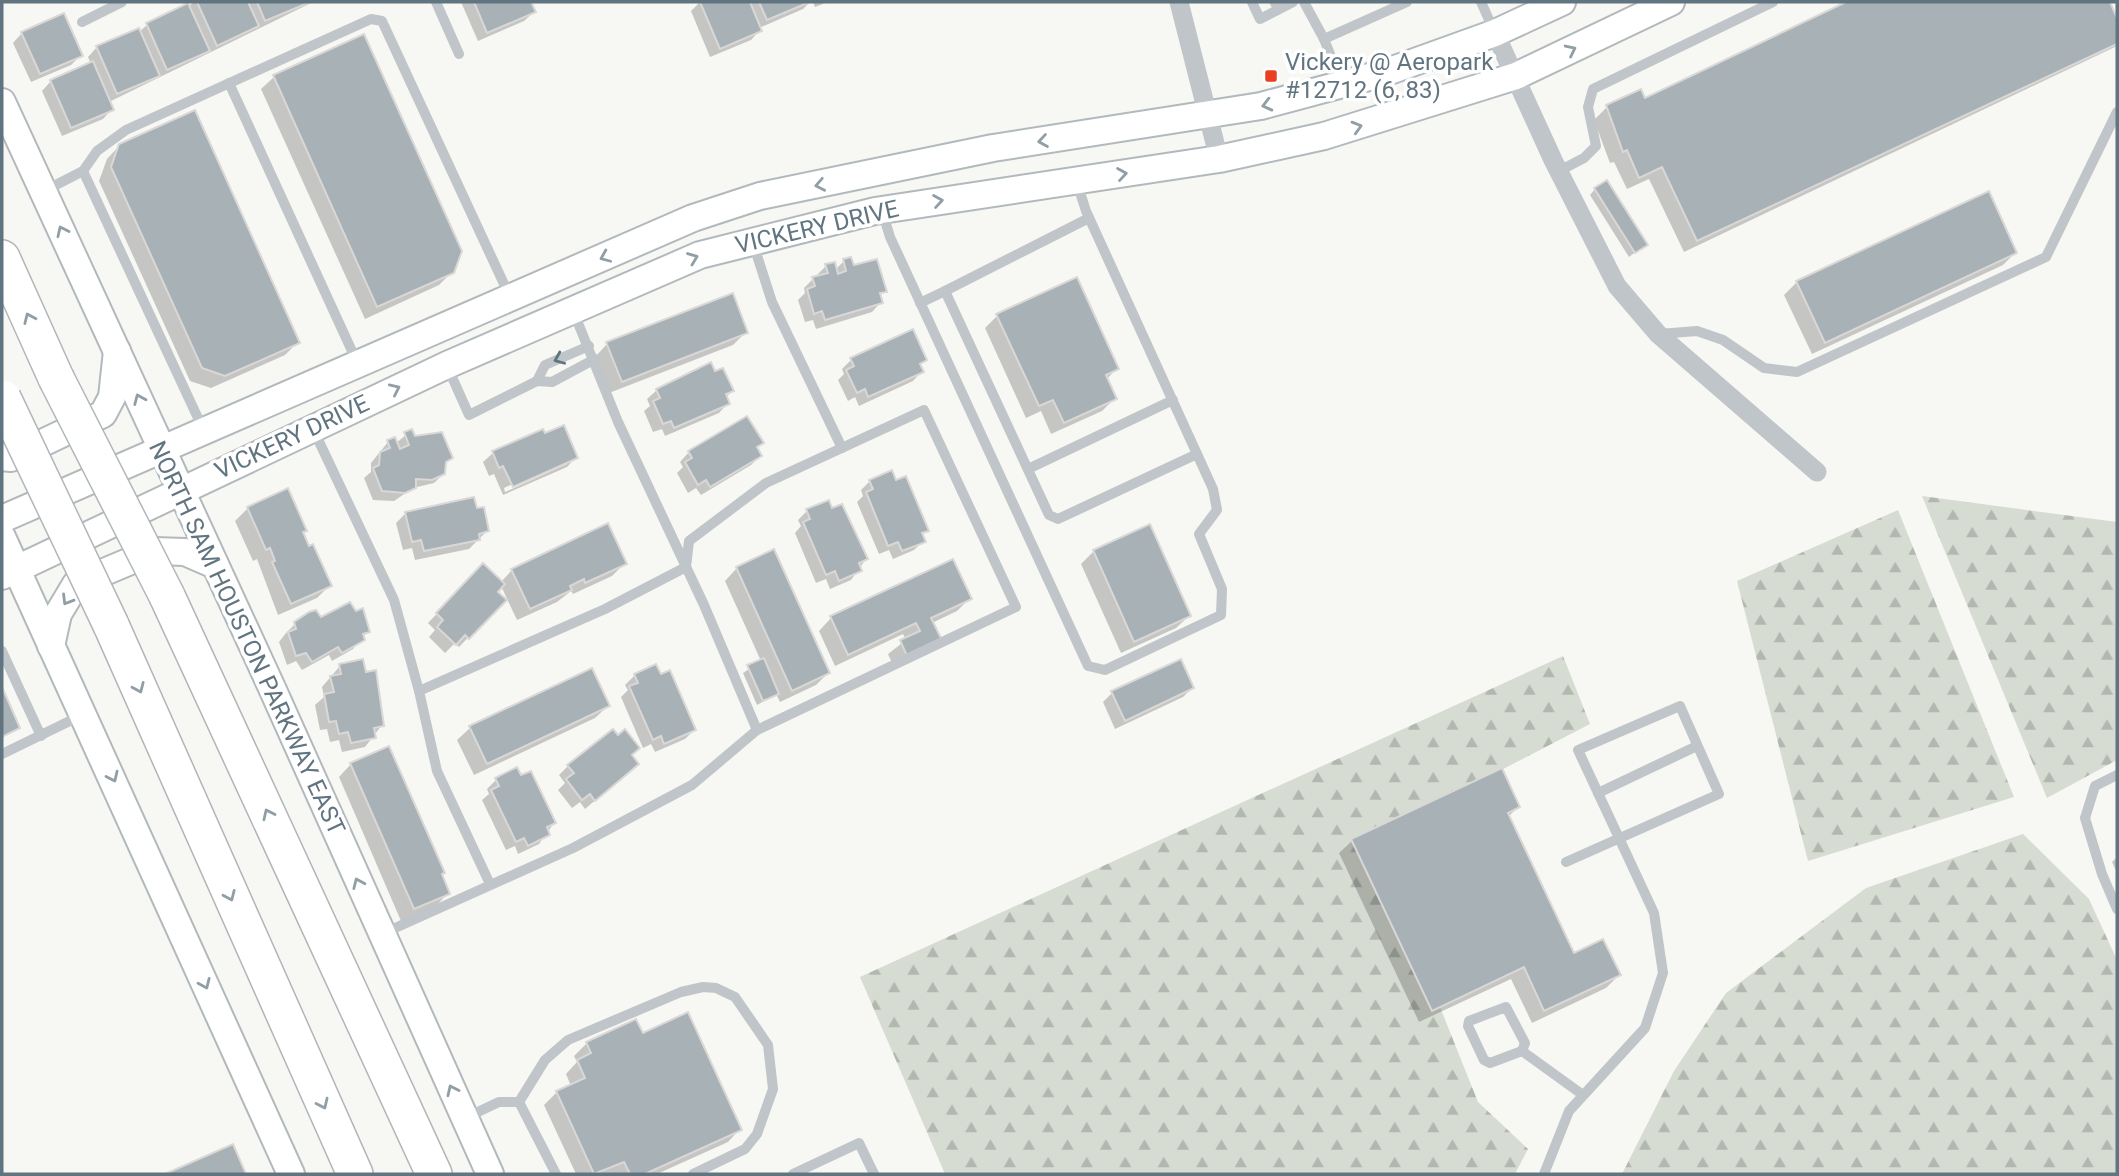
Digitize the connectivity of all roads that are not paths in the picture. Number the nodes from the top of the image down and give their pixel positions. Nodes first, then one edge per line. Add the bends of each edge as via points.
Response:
1 (122, 2) edge
2 (436, 2) edge
3 (1179, 2) edge
4 (1252, 2) edge
5 (1293, 2) edge
6 (1304, 2) edge
7 (1407, 2) edge
8 (1480, 2) edge
9 (1563, 2) edge
10 (1671, 2) edge
11 (1773, 2) edge
12 (82, 22) dead end
13 (1495, 33) junction
14 (1324, 39) junction
15 (459, 54) dead end
16 (1516, 76) junction
17 (229, 83) junction
18 (1342, 84) junction
19 (2, 102) edge
20 (2117, 112) edge
21 (1209, 116) junction
22 (1219, 159) junction
23 (83, 171) junction
24 (1559, 171) junction
25 (869, 176) junction
26 (1076, 180) junction
27 (43, 191) junction
28 (878, 211) junction
29 (1089, 218) junction
30 (753, 242) junction
31 (2, 258) edge
32 (945, 291) junction
33 (510, 297) junction
34 (920, 303) junction
35 (573, 309) junction
36 (433, 329) junction
37 (1658, 334) junction
38 (589, 346) junction
39 (117, 349) junction
40 (595, 359) junction
41 (357, 363) junction
42 (447, 365) junction
43 (537, 380) junction
44 (2, 396) edge
45 (1172, 400) junction
46 (313, 428) junction
47 (204, 431) junction
48 (842, 448) junction
49 (160, 450) junction
50 (1197, 454) junction
51 (2, 457) edge
52 (1028, 470) junction
53 (1817, 472) dead end
54 (180, 489) junction
55 (2, 519) edge
56 (2, 537) edge
57 (215, 565) junction
58 (686, 567) junction
59 (10, 572) edge
60 (51, 646) junction
61 (2, 651) edge
62 (419, 691) junction
63 (84, 715) junction
64 (757, 730) junction
65 (41, 736) junction
66 (1697, 746) junction
67 (2, 754) edge
68 (2117, 775) edge
69 (1598, 793) junction
70 (1620, 839) junction
71 (1566, 862) dead end
72 (490, 884) junction
73 (2117, 909) edge
74 (381, 935) junction
75 (348, 986) junction
76 (1522, 1051) junction
77 (1583, 1096) junction
78 (519, 1102) junction
79 (465, 1118) junction
80 (291, 1174) edge
81 (355, 1174) edge
82 (434, 1174) edge
83 (442, 1174) edge
84 (490, 1174) edge
85 (556, 1174) edge
86 (693, 1174) edge
87 (793, 1174) edge
88 (874, 1174) edge
89 (1544, 1174) edge

1 - 12 lane
2 - 15 lane
3 - 21 street
4 - 5 lane via 1260,19
6 - 14 lane
7 - 14 lane
8 - 13 lane
9 - 13 main road, VICKERY DRIVE
16 -> 10 main road, VICKERY DRIVE
11 - 24 lane via 1593,89 1588,107 1596,146
13 - 16 street
13 - 18 main road, VICKERY DRIVE
14 - 18 lane
22 -> 16 main road, VICKERY DRIVE via 1324,136
16 - 24 street
17 - 23 lane via 126,130 97,151
17 - 33 lane via 371,19 382,21
17 - 41 lane
18 -> 21 main road, VICKERY DRIVE
19 - 27 main road, NORTH SAM HOUSTON PARKWAY EAST
20 - 37 lane via 2046,257 1797,372 1764,368 1723,340 1697,331
21 - 22 street
21 -> 25 main road, VICKERY DRIVE via 993,148
26 -> 22 main road, VICKERY DRIVE
23 - 27 lane
23 - 47 lane
24 - 37 street via 1617,286
25 - 28 main road
25 -> 33 main road, VICKERY DRIVE via 760,196 693,218
28 -> 26 main road, VICKERY DRIVE
26 - 29 lane
39 -> 27 main road, NORTH SAM HOUSTON PARKWAY EAST
28 - 30 main road, VICKERY DRIVE
28 - 34 lane
29 - 32 lane
29 - 45 lane
35 -> 30 main road, VICKERY DRIVE via 700,255
30 - 48 lane via 772,302
75 -> 31 highway, bridge via 167,596 56,378
32 - 34 lane
32 - 52 lane
33 - 36 main road, VICKERY DRIVE
34 - 50 lane via 1088,666 1105,670 1221,615 1222,589 1199,534 1217,510
35 - 38 lane
35 - 42 main road, VICKERY DRIVE
36 - 41 main road, VICKERY DRIVE
36 - 42 main road
37 - 53 street
38 - 40 lane
38 -> 43 lane via 545,365
49 -> 39 main road, NORTH SAM HOUSTON PARKWAY EAST
39 - 51 main road via 112,397 103,414 11,458
40 - 43 lane via 552,382
40 - 58 lane via 618,422
41 - 47 main road, VICKERY DRIVE
42 - 43 lane via 469,415
46 -> 42 main road, VICKERY DRIVE
44 -> 81 highway, bridge via 111,625
45 - 50 lane
45 - 52 lane
46 - 54 main road, VICKERY DRIVE
46 - 62 lane via 394,600
47 - 49 main road, VICKERY DRIVE
48 - 58 lane via 766,483 689,541
48 - 64 lane via 924,410 1016,607
49 - 54 main road, NORTH SAM HOUSTON PARKWAY EAST
49 - 55 main road, VICKERY DRIVE
50 - 52 lane via 1058,519 1049,515
54 - 57 main road, NORTH SAM HOUSTON PARKWAY EAST
54 - 59 main road, VICKERY DRIVE
56 - 59 main road
57 -> 60 main road via 185,552 154,551 76,584 58,614
74 -> 57 main road, NORTH SAM HOUSTON PARKWAY EAST
58 - 62 lane via 605,609
58 - 64 lane
59 - 60 main road
60 - 63 main road
61 - 65 lane
62 - 72 lane via 437,771
63 - 65 lane
63 -> 80 main road
64 - 72 lane via 692,785 573,848
65 - 67 lane
66 - 69 lane
66 - 69 lane via 1680,706 1578,750
66 - 70 lane via 1718,793
68 - 73 lane via 2095,786 2085,818
69 - 70 lane
70 - 71 lane
70 - 77 lane via 1654,913 1663,973 1645,1028
72 - 74 lane
79 -> 74 main road, NORTH SAM HOUSTON PARKWAY EAST
75 - 82 highway
75 - 83 highway
76 - 76 lane via 1490,1063 1484,1060 1469,1021 1506,1007 1525,1043
76 - 77 lane
77 - 89 lane via 1569,1111
78 - 79 lane via 499,1102
78 - 85 lane
78 - 86 lane via 545,1060 568,1040 681,992 716,988 735,997 768,1045 772,1089 757,1134 745,1149
79 - 84 main road, NORTH SAM HOUSTON PARKWAY EAST
87 - 88 lane via 859,1143

